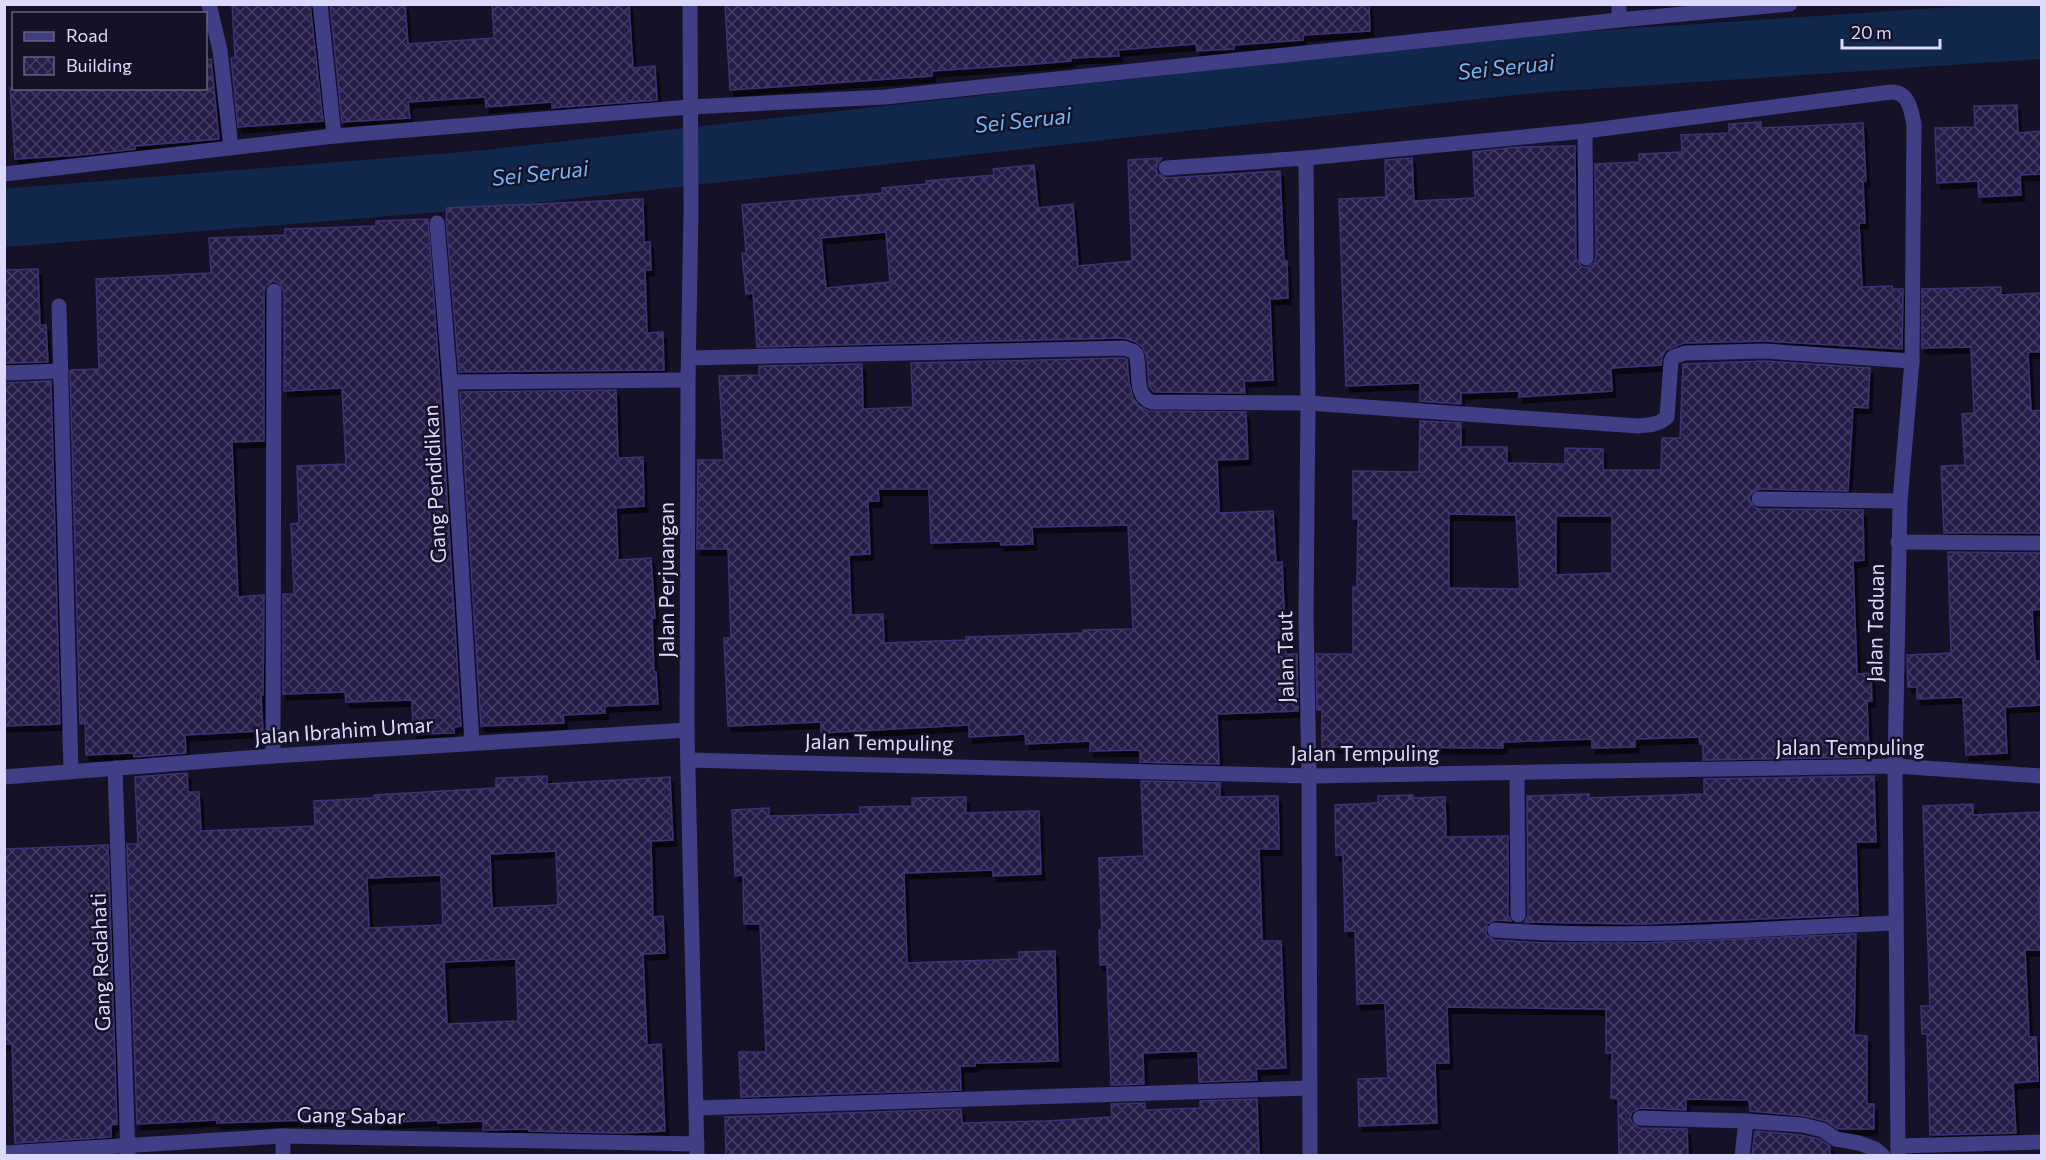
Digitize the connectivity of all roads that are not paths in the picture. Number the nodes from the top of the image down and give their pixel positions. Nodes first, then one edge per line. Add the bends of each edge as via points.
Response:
1 (209, 4) edge
2 (320, 4) edge
3 (690, 4) edge
4 (1620, 4) edge
5 (1790, 4) edge
6 (1619, 20) junction
7 (690, 111) junction
8 (1585, 131) junction
9 (334, 136) junction
10 (231, 147) junction
11 (1306, 158) junction
12 (1166, 168) dead end
13 (4, 174) edge
14 (437, 223) dead end
15 (1586, 258) dead end
16 (274, 291) dead end
17 (59, 306) dead end
18 (690, 358) junction
19 (1912, 361) junction
20 (61, 371) junction
21 (4, 373) edge
22 (688, 380) junction
23 (450, 382) junction
24 (1308, 403) junction
25 (1759, 499) dead end
26 (1900, 501) junction
27 (1898, 542) junction
28 (2042, 543) edge
29 (687, 730) junction
30 (472, 743) junction
31 (273, 756) junction
32 (687, 760) junction
33 (1895, 766) junction
34 (115, 768) junction
35 (72, 771) junction
36 (1516, 774) junction
37 (1309, 776) junction
38 (2042, 776) edge
39 (4, 777) edge
40 (1518, 915) dead end
41 (1896, 923) junction
42 (1495, 930) dead end
43 (1310, 1088) junction
44 (697, 1108) junction
45 (1640, 1119) dead end
46 (1746, 1121) junction
47 (284, 1136) junction
48 (2042, 1142) edge
49 (128, 1150) edge
50 (697, 1150) edge
51 (1898, 1150) edge
52 (4, 1153) edge
53 (284, 1155) edge
54 (1310, 1155) edge
55 (1742, 1155) edge
56 (1883, 1155) edge

1 - 10 street via 220,50
2 - 9 street
3 - 7 street, Jalan Perjuangan
4 - 6 street
5 - 6 street
6 - 7 street via 885,97
7 - 9 street
7 - 18 street, Jalan Perjuangan
8 - 11 street
8 - 15 street
8 - 19 street, Jalan Taduan via 1891,92 1903,95 1914,124
9 - 10 street
10 - 13 street
11 - 12 street
11 - 24 street, Jalan Taut
14 - 23 street, Gang Pendidikan
16 - 31 street
17 - 20 street
18 - 22 street, Jalan Perjuangan
18 - 24 street via 1124,348 1136,354 1141,394 1146,400
19 - 24 street via 1764,351 1685,353 1671,361 1667,417 1652,425
19 - 26 street, Jalan Taduan
20 - 21 street
20 - 35 street
22 - 23 street
22 - 29 street, Jalan Perjuangan
23 - 30 street, Gang Pendidikan
24 - 37 street, Jalan Taut
25 - 26 street
26 - 27 street, Jalan Taduan
27 - 28 street
27 - 33 street, Jalan Taduan
29 - 30 street, Jalan Ibrahim Umar
29 - 32 street, Jalan Perjuangan
30 - 31 street, Jalan Ibrahim Umar
31 - 34 street, Jalan Ibrahim Umar
32 - 37 street, Jalan Tempuling
32 - 44 street, Jalan Perjuangan
33 - 36 street, Jalan Tempuling
33 - 38 street, Jalan Tempuling
33 - 41 street, Jalan Taduan
34 - 35 street, Jalan Ibrahim Umar
34 - 49 street, Gang Redahati
35 - 39 street, Jalan Ibrahim Umar
36 - 37 street, Jalan Tempuling
36 - 40 street
37 - 43 street, Jalan Taut
41 - 42 street via 1661,933
41 - 51 street, Jalan Taduan
43 - 44 street
43 - 54 street, Jalan Taut
44 - 50 street, Jalan Perjuangan
45 - 46 street
46 - 55 street
46 - 56 street via 1803,1125
47 - 49 street, Gang Sabar
47 - 50 street, Gang Sabar
47 - 53 street
48 - 51 street
49 - 52 street, Gang Sabar

